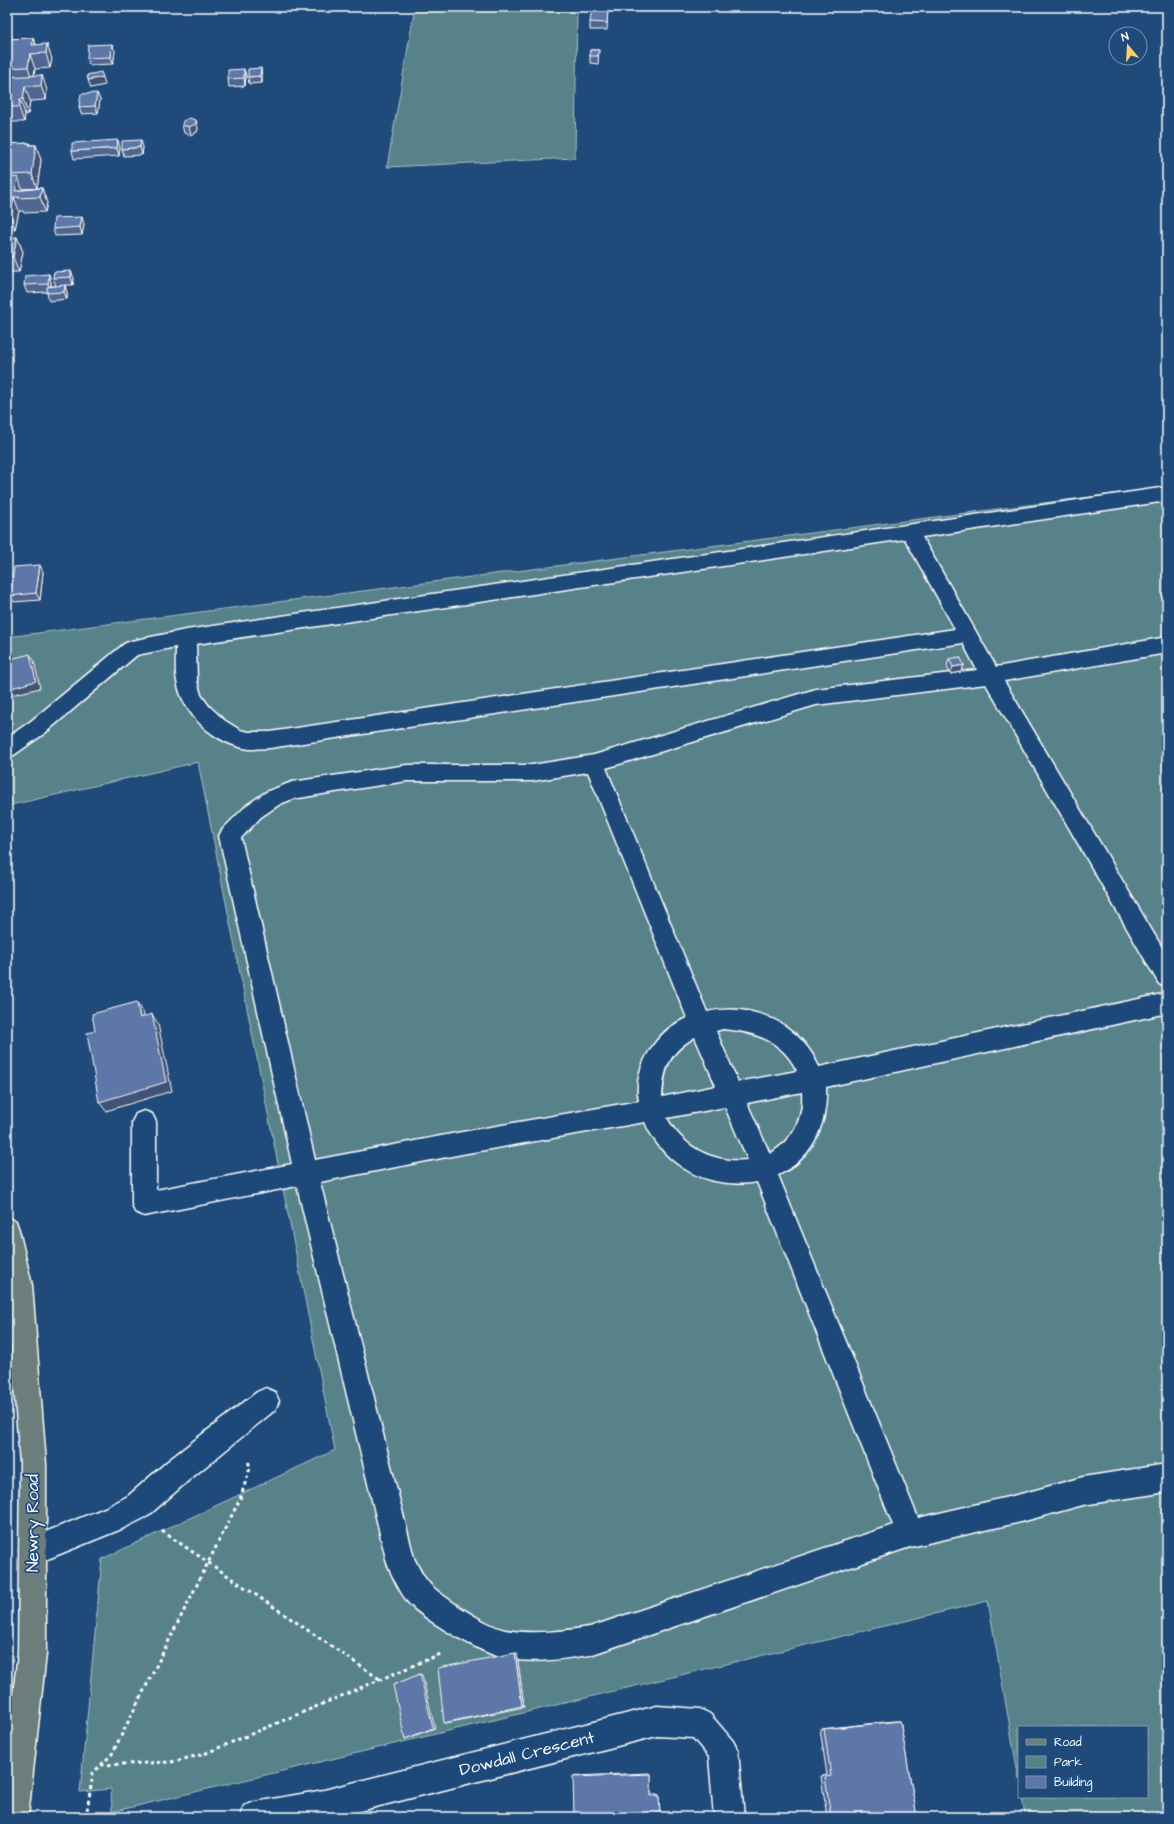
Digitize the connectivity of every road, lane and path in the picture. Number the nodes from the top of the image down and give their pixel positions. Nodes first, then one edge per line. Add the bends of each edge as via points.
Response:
1 (1167, 494) edge
2 (910, 532) junction
3 (968, 635) junction
4 (186, 638) junction
5 (1167, 646) edge
6 (992, 676) junction
7 (7, 749) edge
8 (594, 763) junction
9 (1167, 977) edge
10 (1167, 1003) edge
11 (701, 1024) junction
12 (813, 1079) junction
13 (731, 1094) junction
14 (651, 1110) junction
15 (144, 1122) dead end
16 (764, 1169) junction
17 (306, 1173) junction
18 (7, 1230) edge
19 (266, 1401) dead end
20 (241, 1421) junction
21 (1167, 1478) edge
22 (138, 1506) junction
23 (910, 1533) junction
24 (33, 1551) junction
25 (208, 1563) junction
26 (482, 1636) junction
27 (380, 1680) junction
28 (101, 1766) junction
29 (13, 1817) edge
30 (86, 1817) edge
31 (256, 1817) edge
32 (729, 1817) edge

1 - 2 street
2 - 3 street
2 - 4 street
3 - 4 street via 270,740 244,740 224,733 202,713 188,686
3 - 6 street
4 - 7 street via 131,649 38,727
5 - 6 street
6 - 8 street via 816,697
6 - 9 street
8 - 11 street
8 - 17 street via 532,773 407,773 292,791 274,798 254,811 230,836
10 - 12 street
11 - 12 street via 731,1019 769,1028 788,1041 803,1058
11 - 13 street
11 - 14 street via 681,1033 665,1048 654,1066 649,1088
12 - 13 street
12 - 16 street via 816,1100 812,1122 802,1142 786,1158
13 - 14 street
13 - 16 street
14 - 16 street via 660,1131 675,1149 694,1163 717,1171 742,1174
14 - 17 street
15 - 17 street via 144,1204
16 - 23 street
17 - 26 street via 401,1563 418,1592 439,1609
18 - 24 main road, Newry Road via 19,1285 33,1464
19 - 20 street
20 - 22 street
20 - 25 path via 250,1468 240,1499
21 - 23 street via 1083,1491 1022,1508
22 - 24 street
22 - 25 path via 164,1533
23 - 26 street via 590,1641 547,1648 504,1644
24 - 29 main road, Newry Road via 32,1654
25 - 27 path
25 - 28 path via 112,1754
26 - 27 path
27 - 28 path via 204,1754 171,1762
28 - 30 path via 93,1773
31 - 32 street, Dowdall Crescent via 324,1805 657,1721 700,1724 724,1751

